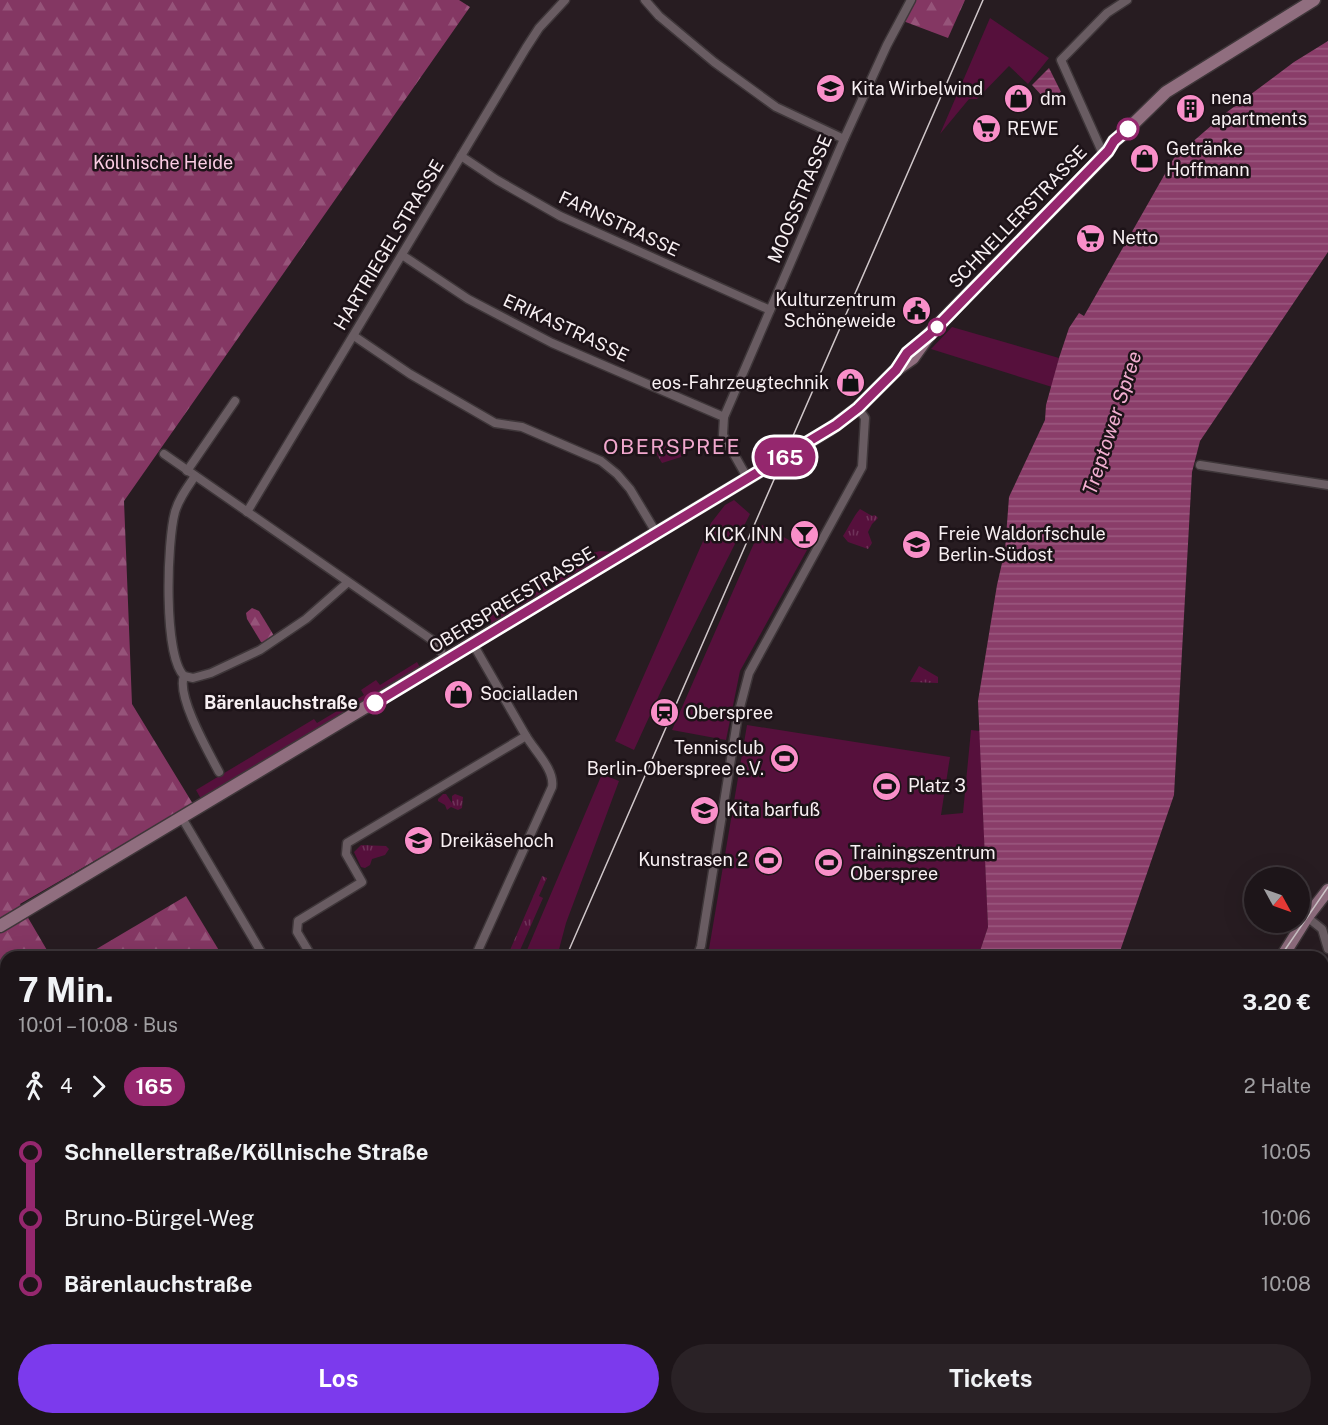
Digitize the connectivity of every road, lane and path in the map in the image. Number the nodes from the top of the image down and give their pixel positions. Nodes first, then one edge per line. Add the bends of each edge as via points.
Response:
1 (564, 0) edge
2 (645, 0) edge
3 (910, 0) edge
4 (1127, 0) edge
5 (1314, 0) edge
6 (844, 139) junction
7 (1106, 153) junction
8 (461, 156) junction
9 (402, 255) junction
10 (770, 310) junction
11 (354, 336) junction
12 (235, 401) dead end
13 (858, 408) junction
14 (724, 417) junction
15 (164, 454) dead end
16 (1200, 465) dead end
17 (191, 473) junction
18 (748, 479) junction
19 (1328, 485) edge
20 (247, 512) junction
21 (657, 534) junction
22 (347, 583) junction
23 (472, 644) junction
24 (446, 660) junction
25 (184, 676) junction
26 (526, 736) junction
27 (219, 772) dead end
28 (182, 818) junction
29 (1327, 893) edge
30 (1310, 913) edge
31 (1310, 919) edge
32 (0, 926) edge
33 (1297, 933) edge
34 (1328, 949) edge
35 (260, 951) edge
36 (308, 951) edge
37 (478, 951) edge
38 (699, 951) edge
39 (1286, 951) edge

1 - 8 street, HARTRIEGELSTRASSE via 539,28
2 - 6 street via 714,62 776,107
3 - 6 street, MOOSSTRASSE
4 - 7 street via 1107,13 1061,60
5 - 7 main road, SCHNELLERSTRASSE via 1166,92
6 - 10 street, MOOSSTRASSE
7 - 13 main road, SCHNELLERSTRASSE via 907,353 896,370
8 - 9 street, HARTRIEGELSTRASSE
8 - 10 street, FARNSTRASSE via 560,216
9 - 11 street, HARTRIEGELSTRASSE
9 - 14 street, ERIKASTRASSE via 468,299 552,343
10 - 14 street, MOOSSTRASSE
11 - 20 street, HARTRIEGELSTRASSE
11 - 21 street via 495,423 522,427 601,461 630,489
12 - 17 street
13 - 18 main road, OBERSPREESTRASSE
13 - 38 street via 866,418 862,467 749,673 738,715
14 - 18 street via 723,435
15 - 17 street
16 - 19 street
17 - 20 street
17 - 25 street via 175,512 168,567 171,627
18 - 21 main road, OBERSPREESTRASSE
20 - 22 street
21 - 23 main road, OBERSPREESTRASSE
22 - 24 street via 435,642
22 - 25 street via 306,619 260,650 200,676
23 - 24 main road, OBERSPREESTRASSE
23 - 26 street
24 - 28 main road, OBERSPREESTRASSE
25 - 27 street via 182,686 189,711
26 - 36 street via 347,843 346,854 362,882 298,921 297,932
26 - 37 street via 551,774 552,787
28 - 32 main road, OBERSPREESTRASSE
28 - 35 street
29 - 30 main road
31 - 34 street via 1322,929
33 - 39 main road

